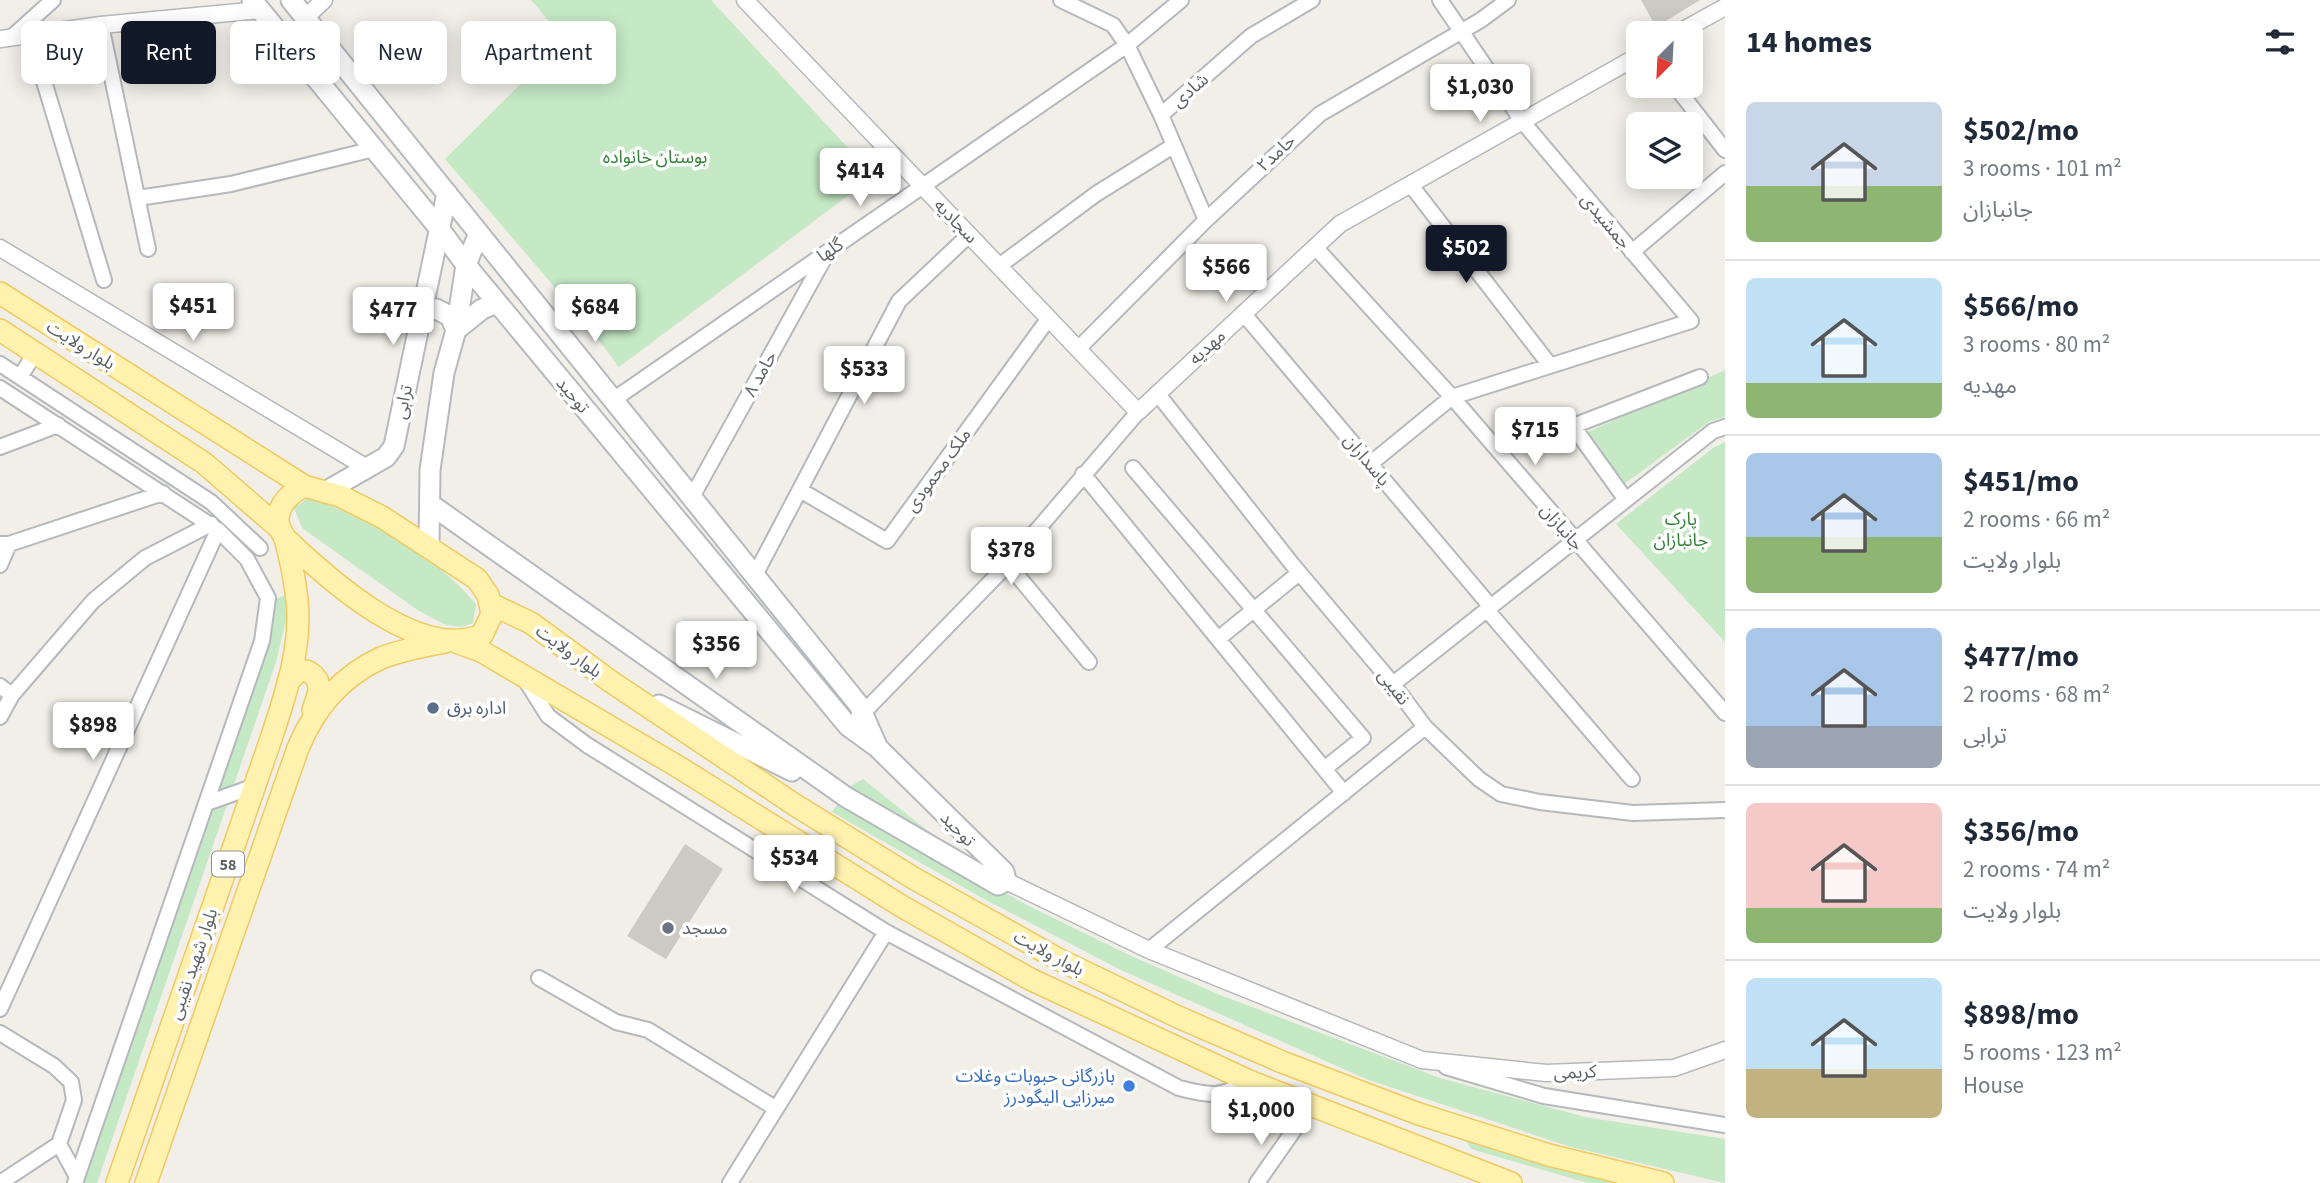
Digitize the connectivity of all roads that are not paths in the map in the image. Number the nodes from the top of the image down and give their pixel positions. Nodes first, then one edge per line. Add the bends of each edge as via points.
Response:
1 (53, 0) edge
2 (324, 0) edge
3 (745, 0) edge
4 (1061, 0) edge
5 (1155, 0) edge
6 (1181, 0) edge
7 (1312, 0) edge
8 (1440, 0) edge
9 (1508, 0) edge
10 (256, 5) edge
11 (296, 6) edge
12 (1723, 6) edge
13 (1166, 13) junction
14 (1698, 21) edge
15 (107, 24) edge
16 (1460, 31) junction
17 (4, 37) edge
18 (1127, 45) junction
19 (107, 53) edge
20 (1626, 63) edge
21 (45, 84) edge
22 (1684, 98) edge
23 (1161, 115) junction
24 (1522, 121) junction
25 (1173, 146) junction
26 (374, 149) junction
27 (1725, 150) edge
28 (1725, 173) edge
29 (1410, 184) junction
30 (922, 186) junction
31 (447, 193) junction
32 (138, 198) junction
33 (1206, 220) junction
34 (438, 227) junction
35 (480, 233) junction
36 (969, 234) junction
37 (1315, 247) junction
38 (0, 248) edge
39 (149, 248) dead end
40 (828, 251) junction
41 (1632, 252) junction
42 (466, 265) junction
43 (999, 266) junction
44 (104, 280) dead end
45 (0, 293) edge
46 (497, 303) junction
47 (421, 312) junction
48 (1243, 313) junction
49 (1049, 318) junction
50 (0, 330) edge
51 (456, 330) junction
52 (1078, 349) junction
53 (35, 353) junction
54 (0, 364) edge
55 (1549, 364) junction
56 (20, 377) junction
57 (1700, 377) dead end
58 (0, 388) edge
59 (1157, 393) junction
60 (1452, 397) junction
61 (614, 400) junction
62 (1138, 412) junction
63 (58, 425) junction
64 (1725, 427) edge
65 (0, 447) edge
66 (1370, 464) junction
67 (367, 468) junction
68 (1133, 468) dead end
69 (1083, 474) junction
70 (304, 486) junction
71 (800, 490) junction
72 (325, 492) junction
73 (163, 493) junction
74 (692, 497) junction
75 (1626, 500) junction
76 (430, 504) junction
77 (215, 527) junction
78 (282, 532) junction
79 (1574, 541) junction
80 (4, 544) edge
81 (429, 547) junction
82 (260, 548) junction
83 (247, 559) junction
84 (1008, 564) junction
85 (0, 565) edge
86 (1299, 573) junction
87 (755, 575) junction
88 (491, 604) junction
89 (1489, 608) junction
90 (1255, 611) junction
91 (1218, 639) junction
92 (452, 641) junction
93 (1089, 662) dead end
94 (523, 676) junction
95 (610, 681) junction
96 (288, 682) junction
97 (1394, 684) junction
98 (6, 690) edge
99 (863, 713) junction
100 (1725, 713) edge
101 (0, 717) edge
102 (310, 719) junction
103 (848, 726) junction
104 (1425, 727) junction
105 (877, 747) junction
106 (1324, 769) junction
107 (1632, 779) dead end
108 (255, 786) junction
109 (1344, 793) junction
110 (846, 797) junction
111 (207, 803) junction
112 (1725, 810) edge
113 (1006, 881) junction
114 (886, 932) junction
115 (1149, 950) junction
116 (539, 978) dead end
117 (0, 1009) edge
118 (0, 1033) edge
119 (1725, 1050) edge
120 (1422, 1060) junction
121 (1249, 1081) junction
122 (775, 1108) junction
123 (1725, 1125) edge
124 (1294, 1130) dead end
125 (59, 1143) junction
126 (76, 1180) edge
127 (0, 1183) edge
128 (117, 1183) edge
129 (146, 1183) edge
130 (730, 1183) edge
131 (1257, 1183) edge
132 (1511, 1183) edge
133 (1663, 1183) edge

1 - 17 street
2 - 11 street
3 - 30 street, سجادیه
4 - 18 street via 1113,25
5 - 13 street
6 - 13 street, گلها
7 - 23 street, شادی via 1251,36
8 - 16 street, جمشیدی
9 - 16 street, حامد۲
10 - 11 main road
10 - 15 street
10 - 26 main road, توحید
11 - 31 main road, توحید
12 - 14 street
13 - 18 street, گلها
16 - 24 street, جمشیدی
16 - 33 street, حامد۲ via 1320,114
18 - 23 street
18 - 30 street, گلها
19 - 32 street
20 - 24 street, مهدیه
21 - 44 street
22 - 27 street
23 - 25 street, شادی
24 - 29 street, مهدیه
24 - 41 street, جمشیدی
25 - 33 street, شادی
25 - 43 street via 1096,194
26 - 32 street via 231,184
26 - 34 main road, توحید
28 - 41 street
29 - 37 street, مهدیه via 1340,224
29 - 55 street
30 - 36 street, سجادیه
30 - 40 street, گلها
31 - 34 main road, ترابی
31 - 35 main road, توحید
32 - 39 street
33 - 52 street, حامد۲
34 - 42 main road, توحید
34 - 47 main road, ترابی
35 - 42 main road, ترابی
35 - 61 main road, توحید
36 - 43 street, سجادیه
36 - 71 street via 899,301
37 - 48 street, مهدیه
37 - 60 street, جانبازان
38 - 67 street
40 - 61 street, گلها
40 - 74 street, حامد ۸
41 - 55 street, جمشیدی via 1691,321
42 - 46 main road, توحید
42 - 51 main road, ترابی
43 - 49 street, سجادیه
45 - 70 main road, بلوار ولایت
46 - 51 main road
46 - 103 main road, توحید
47 - 51 main road via 436,309 450,316
47 - 67 main road, ترابی via 394,446
48 - 59 street, مهدیه
48 - 66 street, پاسداران
49 - 52 street, سجادیه
49 - 71 street, ملک محمودی via 887,541
50 - 53 main road, بلوار ولایت
51 - 76 main road, ترابی via 444,373 430,470
52 - 62 street, سجادیه
53 - 56 street
53 - 78 main road, بلوار ولایت via 204,463
54 - 56 street
55 - 60 street
56 - 82 street via 211,502
57 - 75 street via 1573,426
58 - 63 street
59 - 62 street, مهدیه
59 - 86 street, نقیبی
60 - 66 street
60 - 79 street, جانبازان
61 - 74 main road, توحید
62 - 69 street, مهدیه
63 - 65 street
63 - 73 street
64 - 75 street via 1713,431
66 - 89 street, پاسداران
67 - 72 main road, ترابی
68 - 90 street
69 - 84 street, مهدیه
69 - 91 street
70 - 72 main road, بلوار ولایت
70 - 78 main road via 283,504 278,515
71 - 87 street
72 - 81 main road, بلوار ولایت via 382,517
73 - 77 street
73 - 80 street
74 - 87 main road, توحید
75 - 79 street
76 - 81 main road, ترابی
76 - 110 main road
77 - 83 street
77 - 98 street via 145,558 93,601
77 - 117 street
78 - 82 street
78 - 92 main road, بلوار ولایت via 334,582 375,610 415,631
78 - 96 main road, بلوار شهید نقیبی / 58 via 297,612 298,637
79 - 89 street
79 - 100 street, جانبازان
80 - 85 street
81 - 88 main road, بلوار ولایت via 477,579
82 - 83 street
83 - 111 street via 268,598 262,641
84 - 93 street
84 - 99 street, مهدیه
86 - 90 street
86 - 97 street, نقیبی
87 - 99 main road, توحید
88 - 92 main road, بلوار شهید نقیبی via 492,614 482,635
88 - 95 main road, بلوار ولایت via 531,623
89 - 97 street
89 - 107 street, پاسداران
90 - 91 street
90 - 106 street via 1363,738
91 - 106 street
92 - 94 main road, بلوار ولایت via 481,651
92 - 102 main road, بلوار شهید نقیبی / 58 via 382,658 332,691
94 - 114 street via 548,716 587,746
94 - 121 main road, بلوار ولایت via 1030,979
95 - 110 main road
95 - 133 main road, بلوار ولایت via 795,805 915,878 1058,959 1178,1017 1419,1114 1549,1155
96 - 102 main road via 299,671 316,678 319,687
96 - 108 main road, بلوار شهید نقیبی / 58
97 - 104 street, نقیبی
98 - 101 street
99 - 103 street, مهدیه
99 - 105 main road, توحید
102 - 129 main road, بلوار شهید نقیبی / 58
103 - 105 main road, توحید
104 - 109 street
104 - 112 street, نقیبی via 1479,779 1502,794 1633,813
105 - 113 main road, توحید via 1004,873
106 - 109 street
108 - 111 street
108 - 128 main road, بلوار شهید نقیبی / 58
109 - 115 street
110 - 113 main road via 998,885
111 - 126 street
113 - 115 street, کریمی
114 - 121 street via 1179,1088 1207,1095 1228,1093
114 - 122 street
115 - 120 street, کریمی
116 - 122 street via 616,1022 648,1030
118 - 125 street via 54,1066 71,1082 74,1100
119 - 120 street, کریمی via 1674,1068 1546,1073
120 - 123 street via 1544,1096
121 - 132 main road, بلوار ولایت
122 - 130 street
124 - 131 street
125 - 126 street
125 - 127 street

